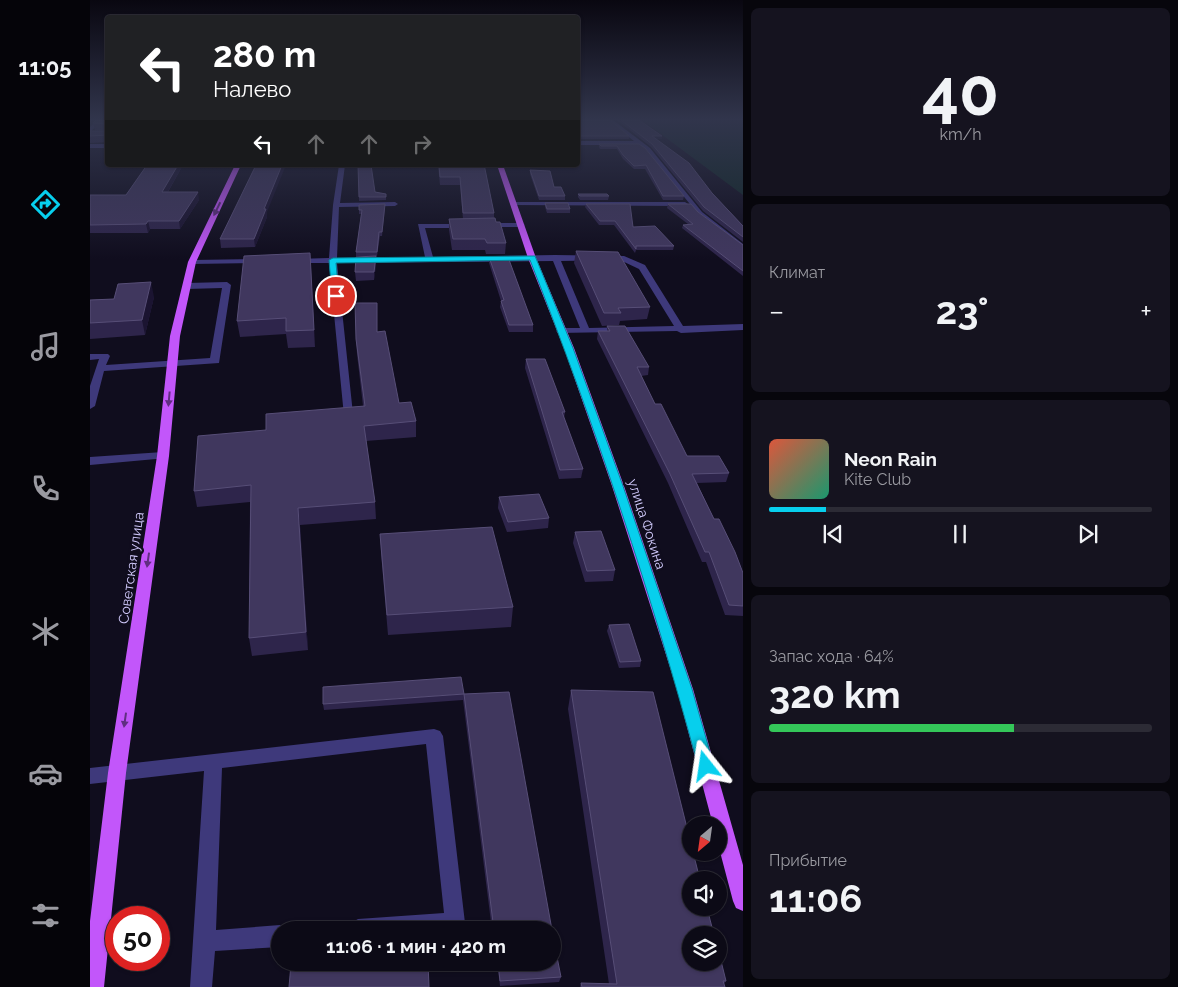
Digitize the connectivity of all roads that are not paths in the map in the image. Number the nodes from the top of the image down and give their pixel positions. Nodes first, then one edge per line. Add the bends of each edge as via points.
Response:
1 (662, 166) edge
2 (237, 167) edge
3 (342, 167) edge
4 (501, 167) edge
5 (395, 204) dead end
6 (514, 204) junction
7 (692, 204) junction
8 (336, 205) junction
9 (521, 225) junction
10 (743, 248) edge
11 (555, 257) junction
12 (532, 258) junction
13 (429, 259) junction
14 (333, 260) junction
15 (267, 261) edge
16 (286, 261) edge
17 (192, 262) junction
18 (187, 286) junction
19 (743, 327) edge
20 (681, 330) junction
21 (561, 331) junction
22 (586, 331) junction
23 (90, 357) edge
24 (172, 363) junction
25 (100, 368) junction
26 (90, 406) edge
27 (348, 414) edge
28 (164, 456) junction
29 (90, 461) edge
30 (213, 761) junction
31 (117, 772) junction
32 (90, 776) edge
33 (743, 900) edge
34 (455, 921) edge
35 (271, 937) edge
36 (205, 941) junction
37 (93, 987) edge
38 (201, 987) edge

1 - 7 street
2 -> 17 main road, Советская улица
3 - 8 street
4 - 6 main road, улица Фокина
5 - 8 street
6 - 7 street
6 - 9 main road, улица Фокина
7 - 10 street
8 - 14 street
9 - 12 main road, улица Фокина
9 - 13 street via 421,226
11 - 12 street
11 - 20 street via 621,258 642,267
11 - 22 street
12 - 13 street
12 - 21 main road, улица Фокина
13 - 14 street
14 - 16 street
14 - 27 street
15 - 17 street
17 - 18 main road, Советская улица
18 - 24 main road, Советская улица
18 - 24 street via 227,285 215,361
19 - 20 street
20 - 22 street
21 - 22 street
21 - 33 main road, улица Фокина via 618,486 685,689
23 - 25 street via 106,356
24 - 25 street
24 -> 28 main road, Советская улица
25 - 26 street
28 - 29 street
28 -> 31 main road, Советская улица
30 - 31 street
30 - 34 street via 434,736
30 - 36 street
31 - 32 street
31 - 37 main road, Советская улица
35 - 36 street
36 - 38 street

